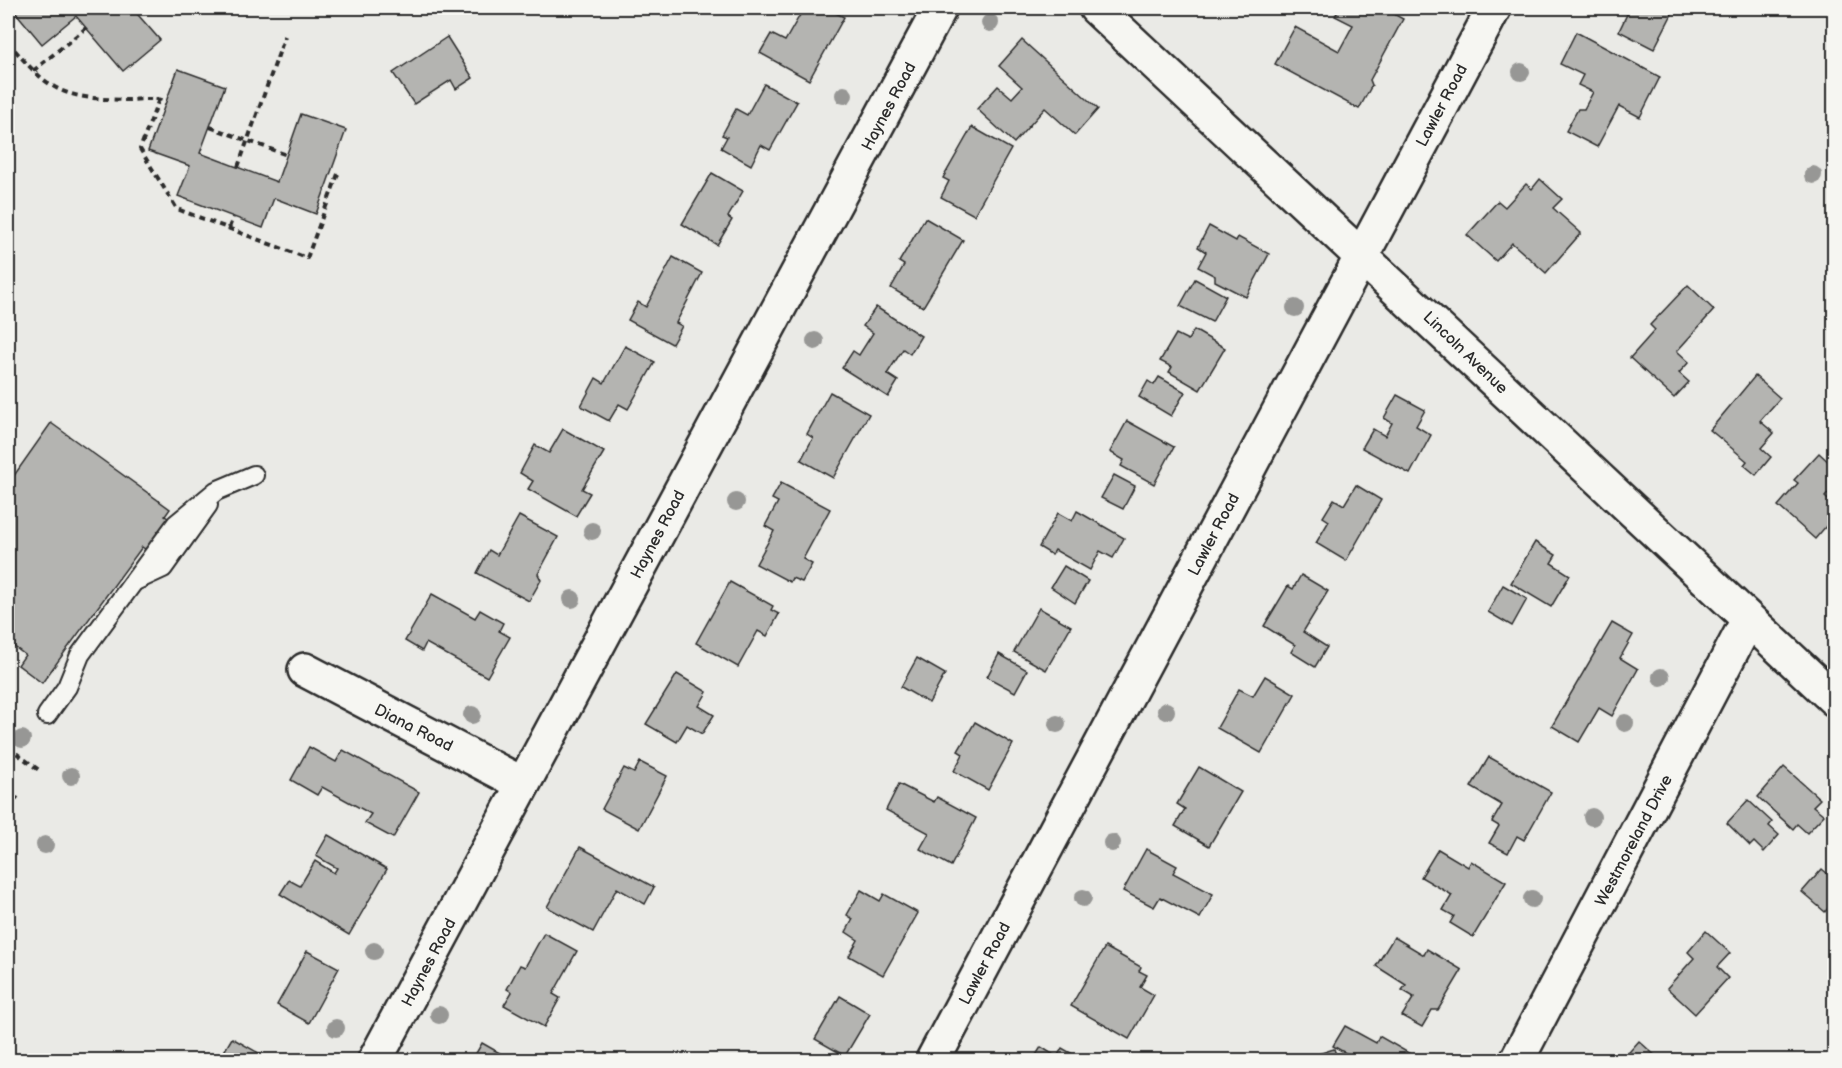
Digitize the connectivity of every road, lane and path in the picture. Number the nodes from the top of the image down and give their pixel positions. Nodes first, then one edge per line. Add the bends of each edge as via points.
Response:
1 (940, 8) edge
2 (1096, 8) edge
3 (1494, 8) edge
4 (86, 27) dead end
5 (285, 36) dead end
6 (8, 42) edge
7 (33, 71) junction
8 (159, 99) junction
9 (166, 102) dead end
10 (210, 127) dead end
11 (248, 141) junction
12 (287, 155) dead end
13 (238, 167) dead end
14 (338, 174) dead end
15 (233, 217) dead end
16 (229, 228) junction
17 (1362, 253) junction
18 (254, 475) dead end
19 (1748, 620) junction
20 (305, 670) dead end
21 (1834, 699) edge
22 (47, 715) dead end
23 (8, 747) edge
24 (39, 770) dead end
25 (523, 784) junction
26 (8, 791) edge
27 (18, 799) dead end
28 (375, 1060) edge
29 (933, 1060) edge
30 (1517, 1060) edge

1 - 25 street, Haynes Road
2 - 17 street, Lincoln Avenue
3 - 17 street, Lawler Road
4 - 7 path
5 - 11 path
6 - 7 path
7 - 8 path via 54,88 83,98
8 - 9 path
8 - 16 path via 140,149 177,209
10 - 11 path
11 - 12 path
11 - 13 path
14 - 16 path via 307,258
15 - 16 path
17 - 19 street, Lincoln Avenue
17 - 29 street, Lawler Road
18 - 22 lane via 216,491 176,524 80,656
19 - 21 street, Lincoln Avenue
19 - 30 street, Westmoreland Drive
20 - 25 street, Diana Road
23 - 24 path
25 - 28 street, Haynes Road
26 - 27 path

